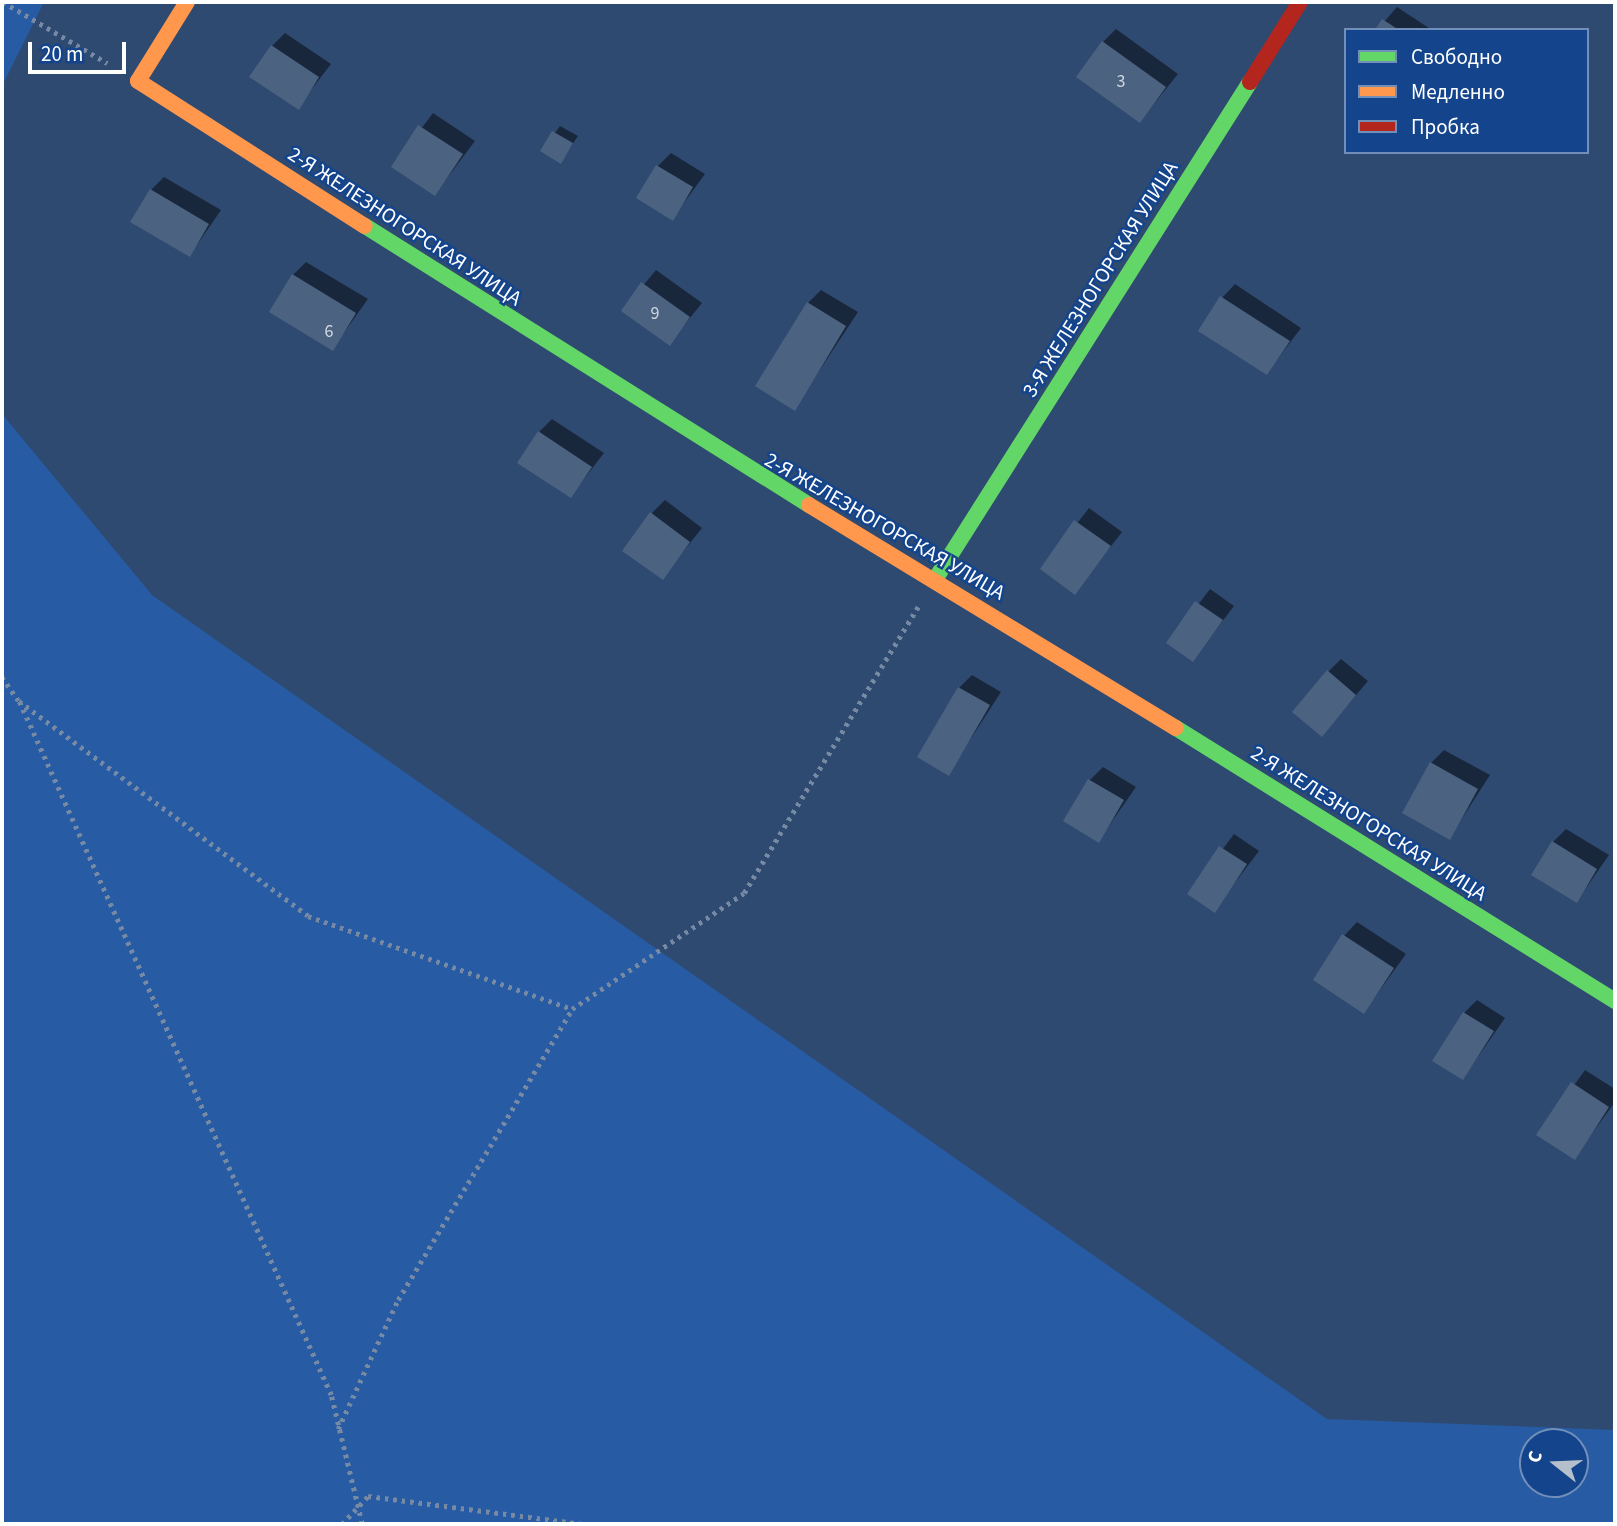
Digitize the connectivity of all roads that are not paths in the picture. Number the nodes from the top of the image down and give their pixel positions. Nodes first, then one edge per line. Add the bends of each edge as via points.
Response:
1 (187, 2) edge
2 (1300, 2) edge
3 (936, 578) junction
4 (1615, 1001) edge

1 - 3 street, 2-Я ЖЕЛЕЗНОГОРСКАЯ УЛИЦА via 138,81 735,462
2 - 3 street, 3-Я ЖЕЛЕЗНОГОРСКАЯ УЛИЦА
3 - 4 street, 2-Я ЖЕЛЕЗНОГОРСКАЯ УЛИЦА

